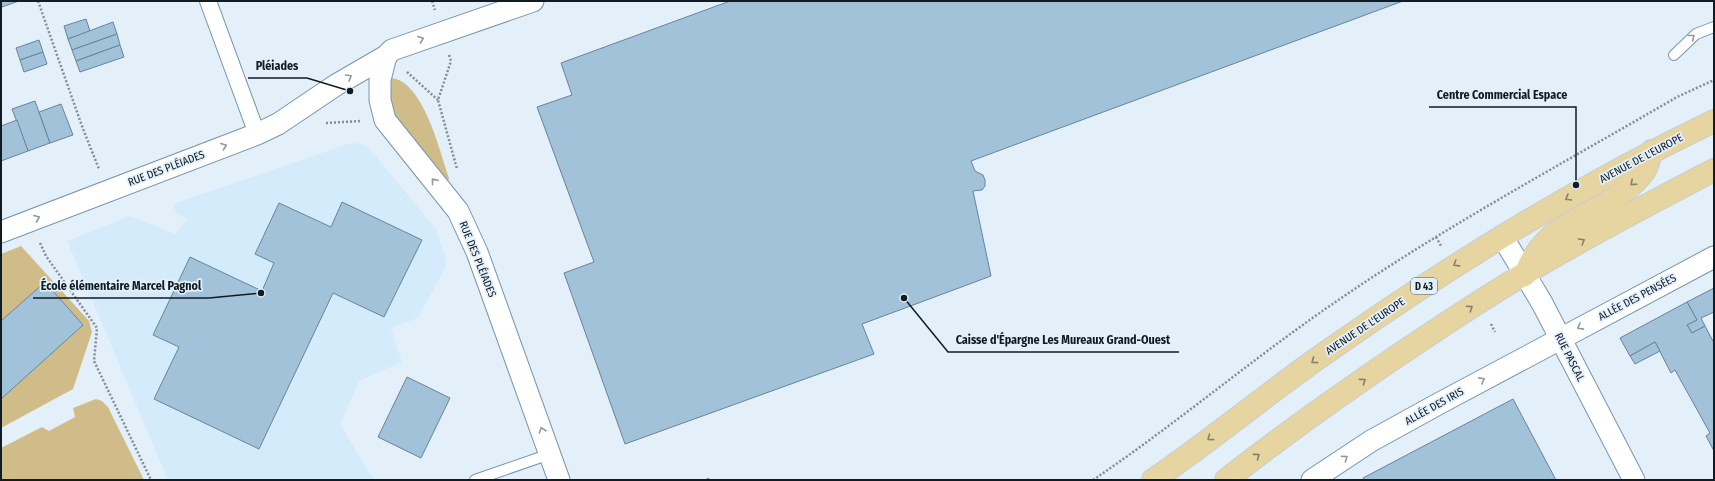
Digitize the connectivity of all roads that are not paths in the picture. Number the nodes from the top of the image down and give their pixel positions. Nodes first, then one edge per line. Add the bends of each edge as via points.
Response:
1 (208, 1) edge
2 (534, 1) edge
3 (1714, 27) edge
4 (389, 53) junction
5 (1674, 55) dead end
6 (1714, 121) edge
7 (257, 134) junction
8 (1652, 150) junction
9 (1714, 170) edge
10 (1, 232) edge
11 (1502, 236) junction
12 (1714, 257) edge
13 (1525, 275) junction
14 (1560, 338) junction
15 (550, 454) junction
16 (475, 480) edge
17 (559, 480) edge
18 (1153, 480) edge
19 (1226, 480) edge
20 (1312, 480) edge
21 (1634, 480) edge

1 - 7 street
4 -> 2 street, RUE DES PLÉIADES
5 -> 3 lane via 1696,34
7 -> 4 street, RUE DES PLÉIADES via 278,124
15 -> 4 street, RUE DES PLÉIADES via 477,252 458,211 385,120 380,100 380,80
6 - 8 main road, AVENUE DE L'EUROPE / D 43
10 -> 7 street, RUE DES PLÉIADES
8 -> 11 main road, AVENUE DE L'EUROPE / D 43
8 -> 13 main road via 1644,172 1635,182 1621,194 1558,230 1543,243
13 -> 9 main road via 1614,222
11 - 13 street, RUE PASCAL
11 -> 18 main road, AVENUE DE L'EUROPE / D 43 via 1333,347
12 -> 14 street, ALLÉE DES PENSÉES
13 - 14 street, RUE PASCAL
19 -> 13 main road via 1379,369 1477,303
20 -> 14 street, ALLÉE DES IRIS via 1371,441
14 - 21 street, RUE PASCAL
15 - 16 lane
15 - 17 street, RUE DES PLÉIADES

